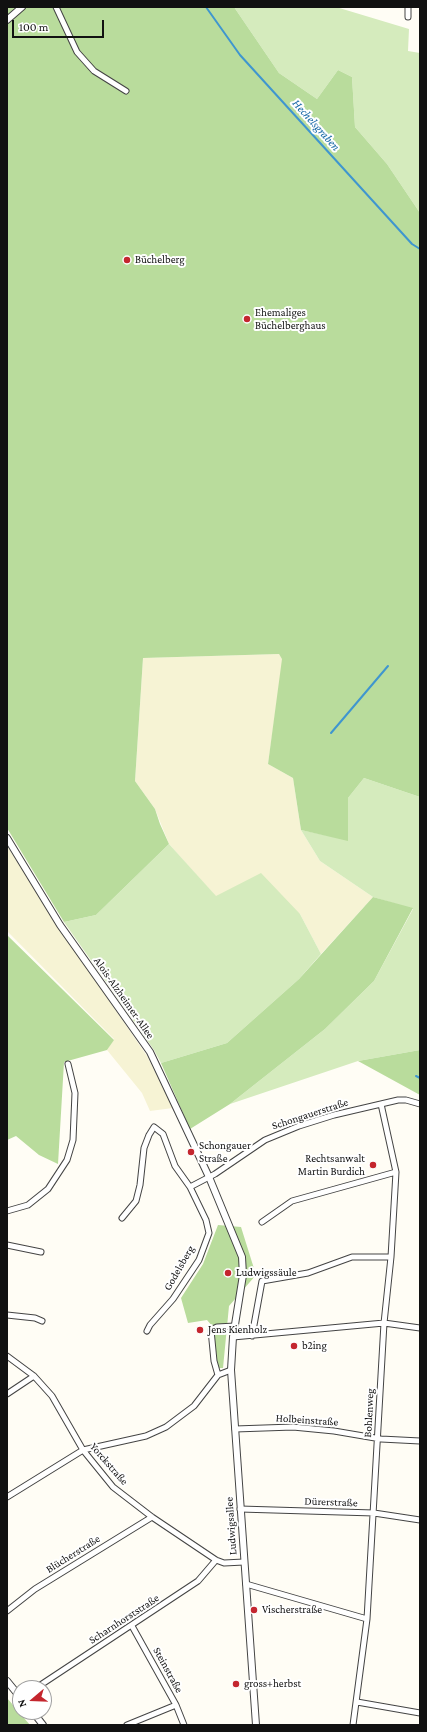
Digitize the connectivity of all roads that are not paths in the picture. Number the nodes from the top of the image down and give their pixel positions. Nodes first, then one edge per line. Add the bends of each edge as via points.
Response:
1 (22, 7) edge
2 (56, 7) edge
3 (408, 7) edge
4 (408, 17) dead end
5 (7, 20) edge
6 (126, 91) dead end
7 (7, 838) edge
8 (68, 1064) dead end
9 (382, 1104) junction
10 (420, 1104) edge
11 (396, 1172) junction
12 (209, 1177) junction
13 (190, 1186) junction
14 (7, 1211) edge
15 (122, 1218) dead end
16 (262, 1222) dead end
17 (7, 1245) edge
18 (41, 1252) dead end
19 (390, 1257) junction
20 (7, 1314) edge
21 (42, 1321) dead end
22 (384, 1323) junction
23 (235, 1326) junction
24 (420, 1328) edge
25 (147, 1331) dead end
26 (252, 1336) junction
27 (233, 1338) junction
28 (7, 1356) edge
29 (231, 1370) junction
30 (218, 1375) junction
31 (34, 1376) junction
32 (7, 1394) edge
33 (235, 1429) junction
34 (378, 1439) junction
35 (420, 1441) edge
36 (83, 1450) junction
37 (7, 1497) edge
38 (240, 1509) junction
39 (374, 1513) junction
40 (152, 1517) junction
41 (420, 1520) edge
42 (216, 1560) junction
43 (244, 1562) junction
44 (246, 1584) junction
45 (7, 1611) edge
46 (367, 1619) junction
47 (132, 1626) junction
48 (48, 1680) edge
49 (357, 1702) junction
50 (176, 1704) junction
51 (420, 1713) edge
52 (127, 1725) edge
53 (184, 1725) edge
54 (256, 1725) edge
55 (353, 1725) edge

1 - 5 street
2 - 6 street via 77,52 94,71
3 - 4 street
7 - 12 street, Alois-Alzheimer-Allee via 60,924 150,1052
8 - 14 street via 75,1093 73,1140 67,1160 48,1189 28,1205
9 - 10 street, Schongauerstraße via 406,1100
9 - 11 street, Bohlenweg
9 - 12 street, Schongauerstraße via 334,1115 264,1140
11 - 16 street via 292,1201
11 - 19 street, Bohlenweg
12 - 13 street
12 - 23 street, Ludwigsallee via 242,1258 243,1275
13 - 15 street, Godelsberg via 175,1166 162,1134 154,1127 144,1148 136,1201
13 - 25 street, Godelsberg via 206,1220 209,1233 198,1260 173,1299
17 - 18 street
19 - 22 street, Bohlenweg
19 - 26 street via 352,1256 308,1273 262,1281
20 - 21 street
22 - 24 street
22 - 26 street
22 - 34 street, Bohlenweg
23 - 27 street, Ludwigsallee
23 - 30 street via 211,1330
26 - 27 street
27 - 29 street, Ludwigsallee
28 - 31 street, Yorckstraße
29 - 30 street
29 - 33 street, Ludwigsallee
30 - 36 street via 194,1406 166,1427 146,1436
31 - 32 street
31 - 36 street, Yorckstraße via 52,1396
33 - 34 street, Holbeinstraße via 293,1427
33 - 38 street, Ludwigsallee
34 - 35 street, Holbeinstraße
34 - 39 street, Bohlenweg
36 - 37 street
36 - 40 street, Yorckstraße via 113,1487
38 - 39 street, Dürerstraße
38 - 43 street, Ludwigsallee
39 - 41 street, Dürerstraße
39 - 46 street, Bohlenweg
40 - 42 street, Yorckstraße
40 - 45 street, Blücherstraße via 35,1589
42 - 43 street, Yorckstraße via 224,1563
42 - 47 street, Scharnhorststraße via 198,1581
43 - 44 street, Ludwigsallee
44 - 46 street
44 - 54 street, Ludwigsallee
46 - 49 street, Bohlenweg
47 - 48 street, Scharnhorststraße
47 - 50 street, Steinstraße
49 - 51 street
49 - 55 street, Bohlenweg
50 - 52 street
50 - 53 street, Steinstraße

